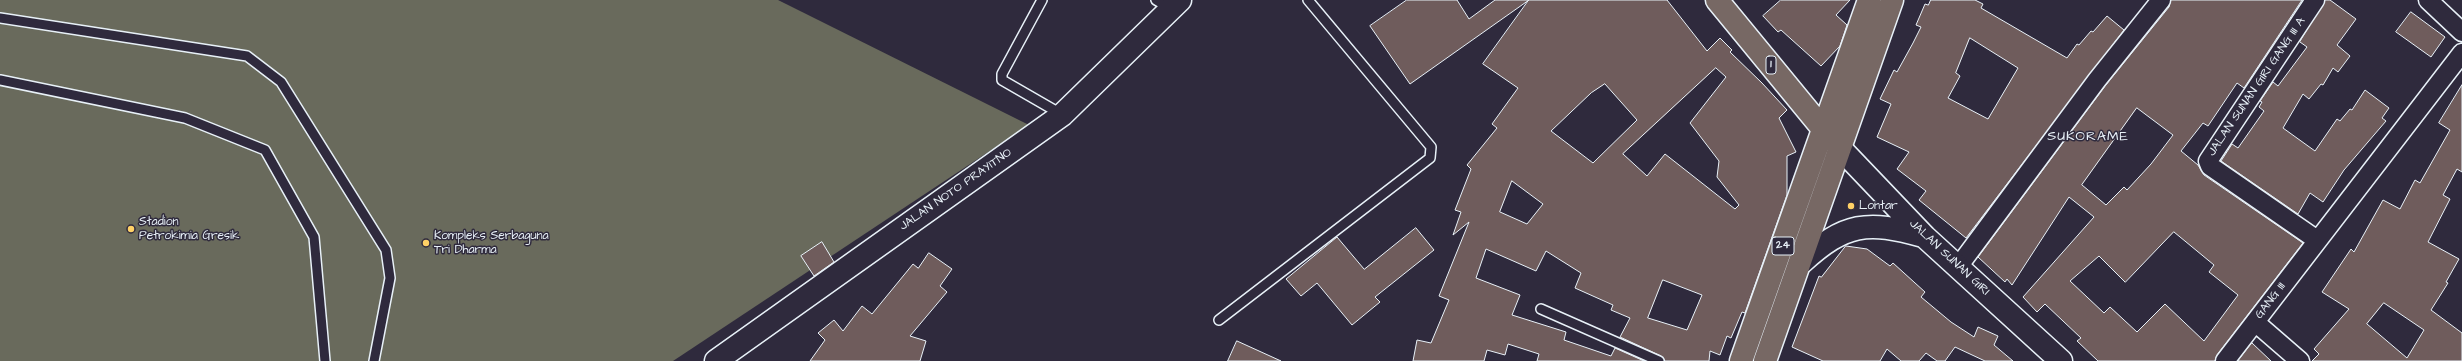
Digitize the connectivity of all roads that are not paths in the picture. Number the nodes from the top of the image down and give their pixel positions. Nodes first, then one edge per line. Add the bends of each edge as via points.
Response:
1 (1042, 0) edge
2 (1308, 0) edge
3 (1717, 0) edge
4 (1869, 0) edge
5 (1892, 0) edge
6 (2161, 0) edge
7 (2315, 0) edge
8 (2428, 0) edge
9 (1169, 3) edge
10 (0, 18) edge
11 (2462, 32) edge
12 (2462, 53) edge
13 (0, 80) edge
14 (1062, 115) junction
15 (1824, 130) junction
16 (1841, 150) junction
17 (1925, 237) junction
18 (2317, 240) junction
19 (1802, 262) junction
20 (1958, 267) junction
21 (1541, 309) dead end
22 (1219, 320) dead end
23 (2255, 322) junction
24 (325, 361) edge
25 (374, 361) edge
26 (716, 361) edge
27 (1659, 361) edge
28 (1741, 361) edge
29 (1765, 361) edge
30 (2061, 361) edge
31 (2225, 361) edge
32 (2300, 361) edge

1 - 14 lane via 1002,74 1002,80
2 - 22 lane via 1431,147 1430,158
3 - 15 highway, 1
4 - 15 highway
5 - 16 highway
6 - 20 street via 2097,80
7 - 18 street, JALAN SUNAN GIRI GANG III A via 2208,161 2210,166
8 - 11 street
9 - 14 street, JALAN NOTO PRAYITNO
10 - 25 lane via 246,56 281,82 386,250 390,278
12 - 18 street, GANG III
13 - 24 lane via 186,118 265,150 314,237
14 - 26 street, JALAN NOTO PRAYITNO
15 - 16 highway, 1
15 - 28 highway, 24
16 - 17 street, JALAN SUNAN GIRI
16 - 19 highway, 24
17 - 19 street via 1875,226 1848,230 1826,240
17 - 20 street, JALAN SUNAN GIRI
18 - 23 street, GANG III
19 - 29 highway, 24
20 - 30 street, JALAN SUNAN GIRI
21 - 27 lane
23 - 31 street, GANG III
23 - 32 street

